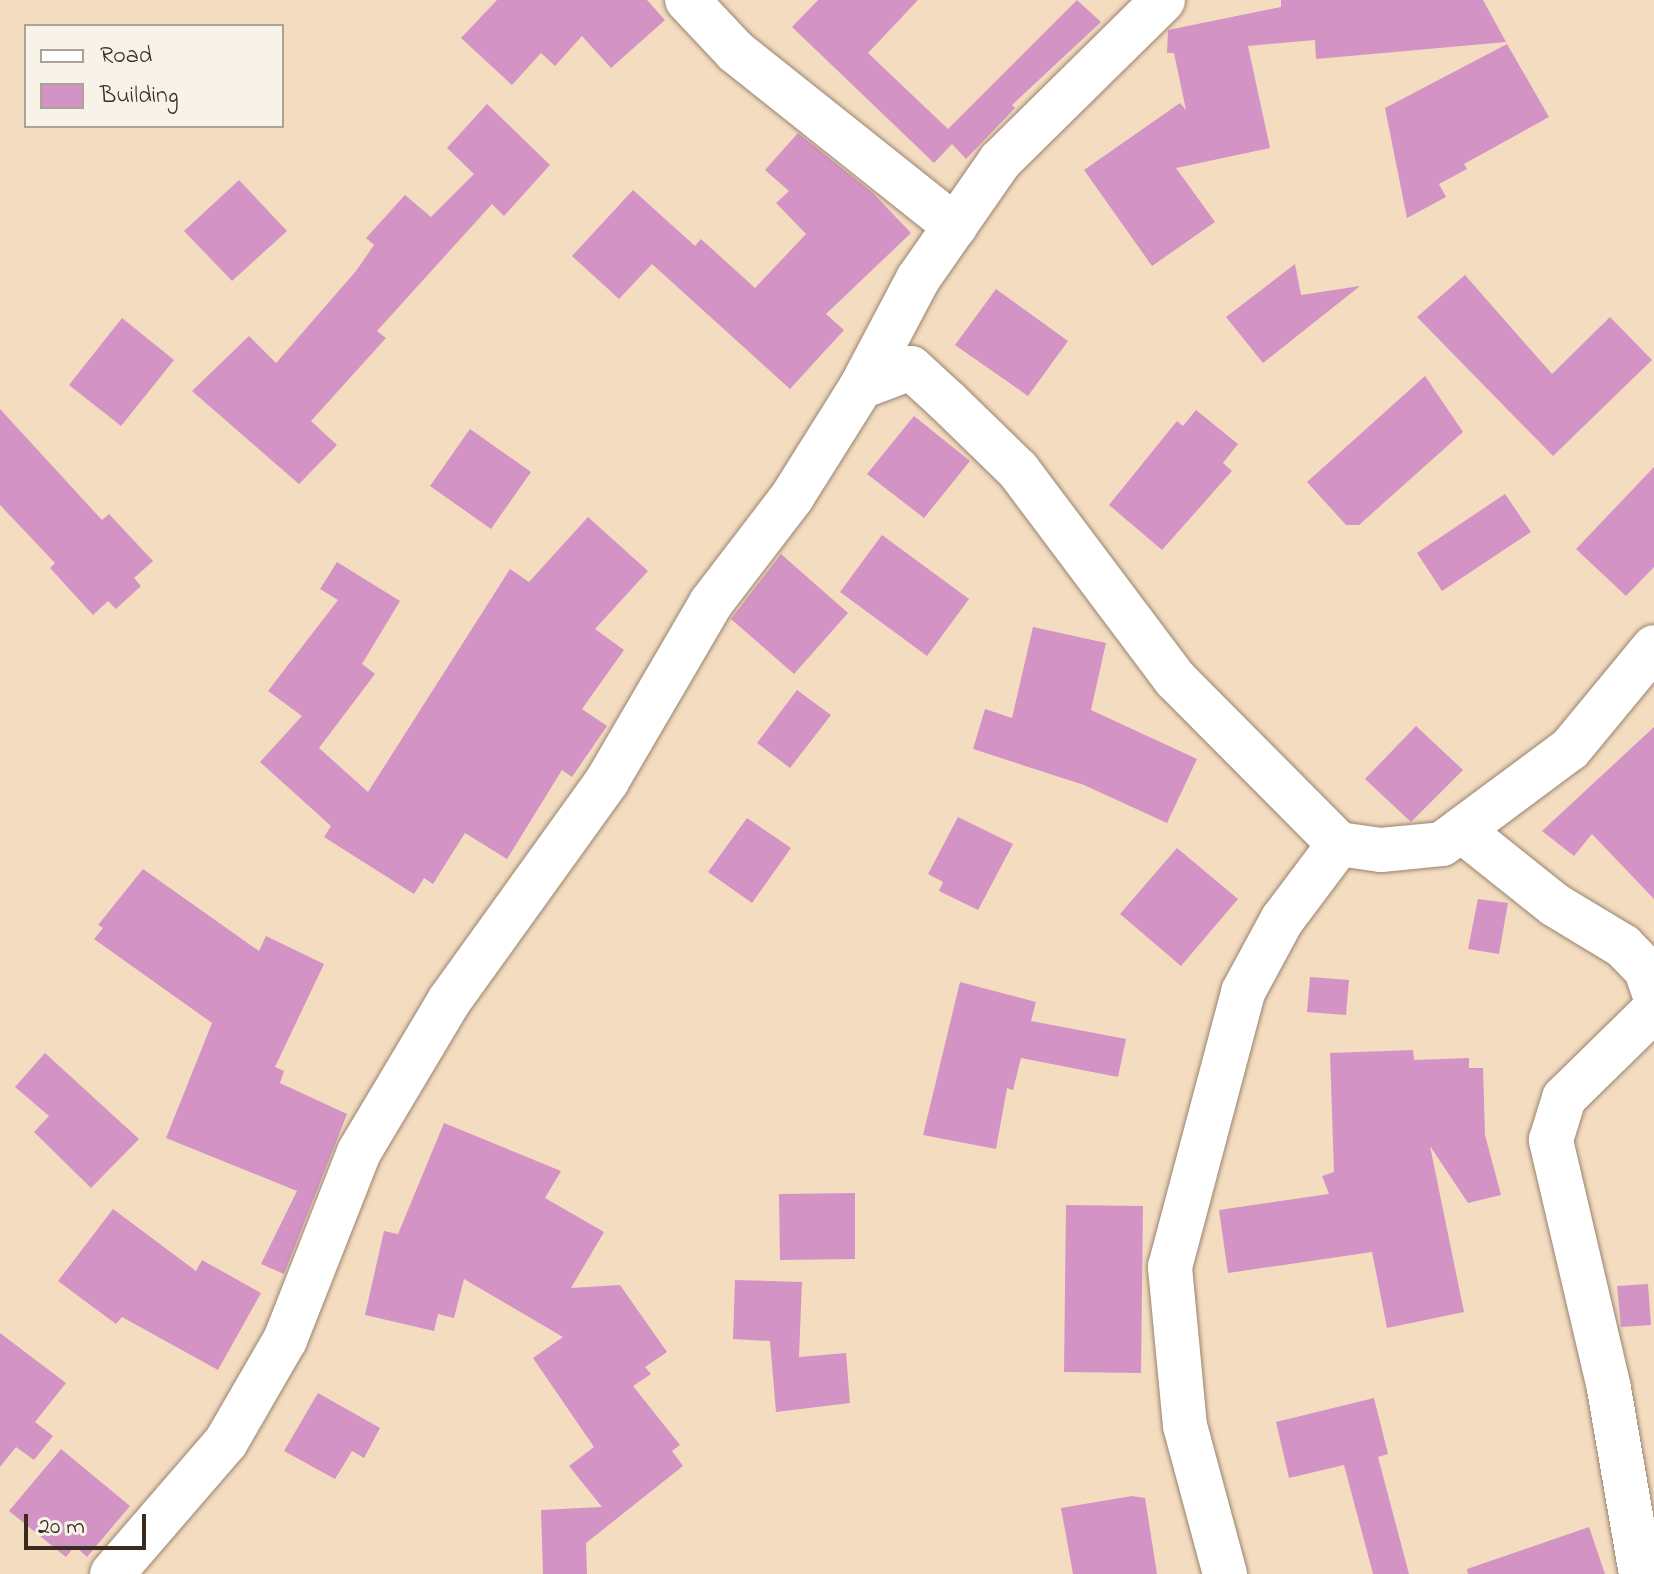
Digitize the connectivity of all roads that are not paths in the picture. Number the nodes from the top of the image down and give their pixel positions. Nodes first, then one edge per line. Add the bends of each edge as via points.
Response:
1 (687, 0) edge
2 (1163, 0) edge
3 (955, 226) junction
4 (861, 387) junction
5 (1654, 647) edge
6 (1461, 830) junction
7 (1339, 844) junction
8 (1654, 993) edge
9 (1654, 1010) edge
10 (112, 1574) edge
11 (1225, 1574) edge
12 (1641, 1574) edge

1 - 3 street via 736,52
2 - 3 street via 1000,161
3 - 4 street via 918,279
4 - 7 street via 911,368 947,401 1018,470 1175,679
4 - 10 street via 792,497 711,603 607,781 449,1001 359,1152 285,1340 226,1442
5 - 6 street via 1570,749
6 - 7 street via 1442,844 1381,850
6 - 8 street via 1555,905 1623,946 1646,970
7 - 11 street via 1282,920 1243,992 1170,1267 1185,1426
9 - 12 street via 1564,1098 1551,1140 1606,1374

